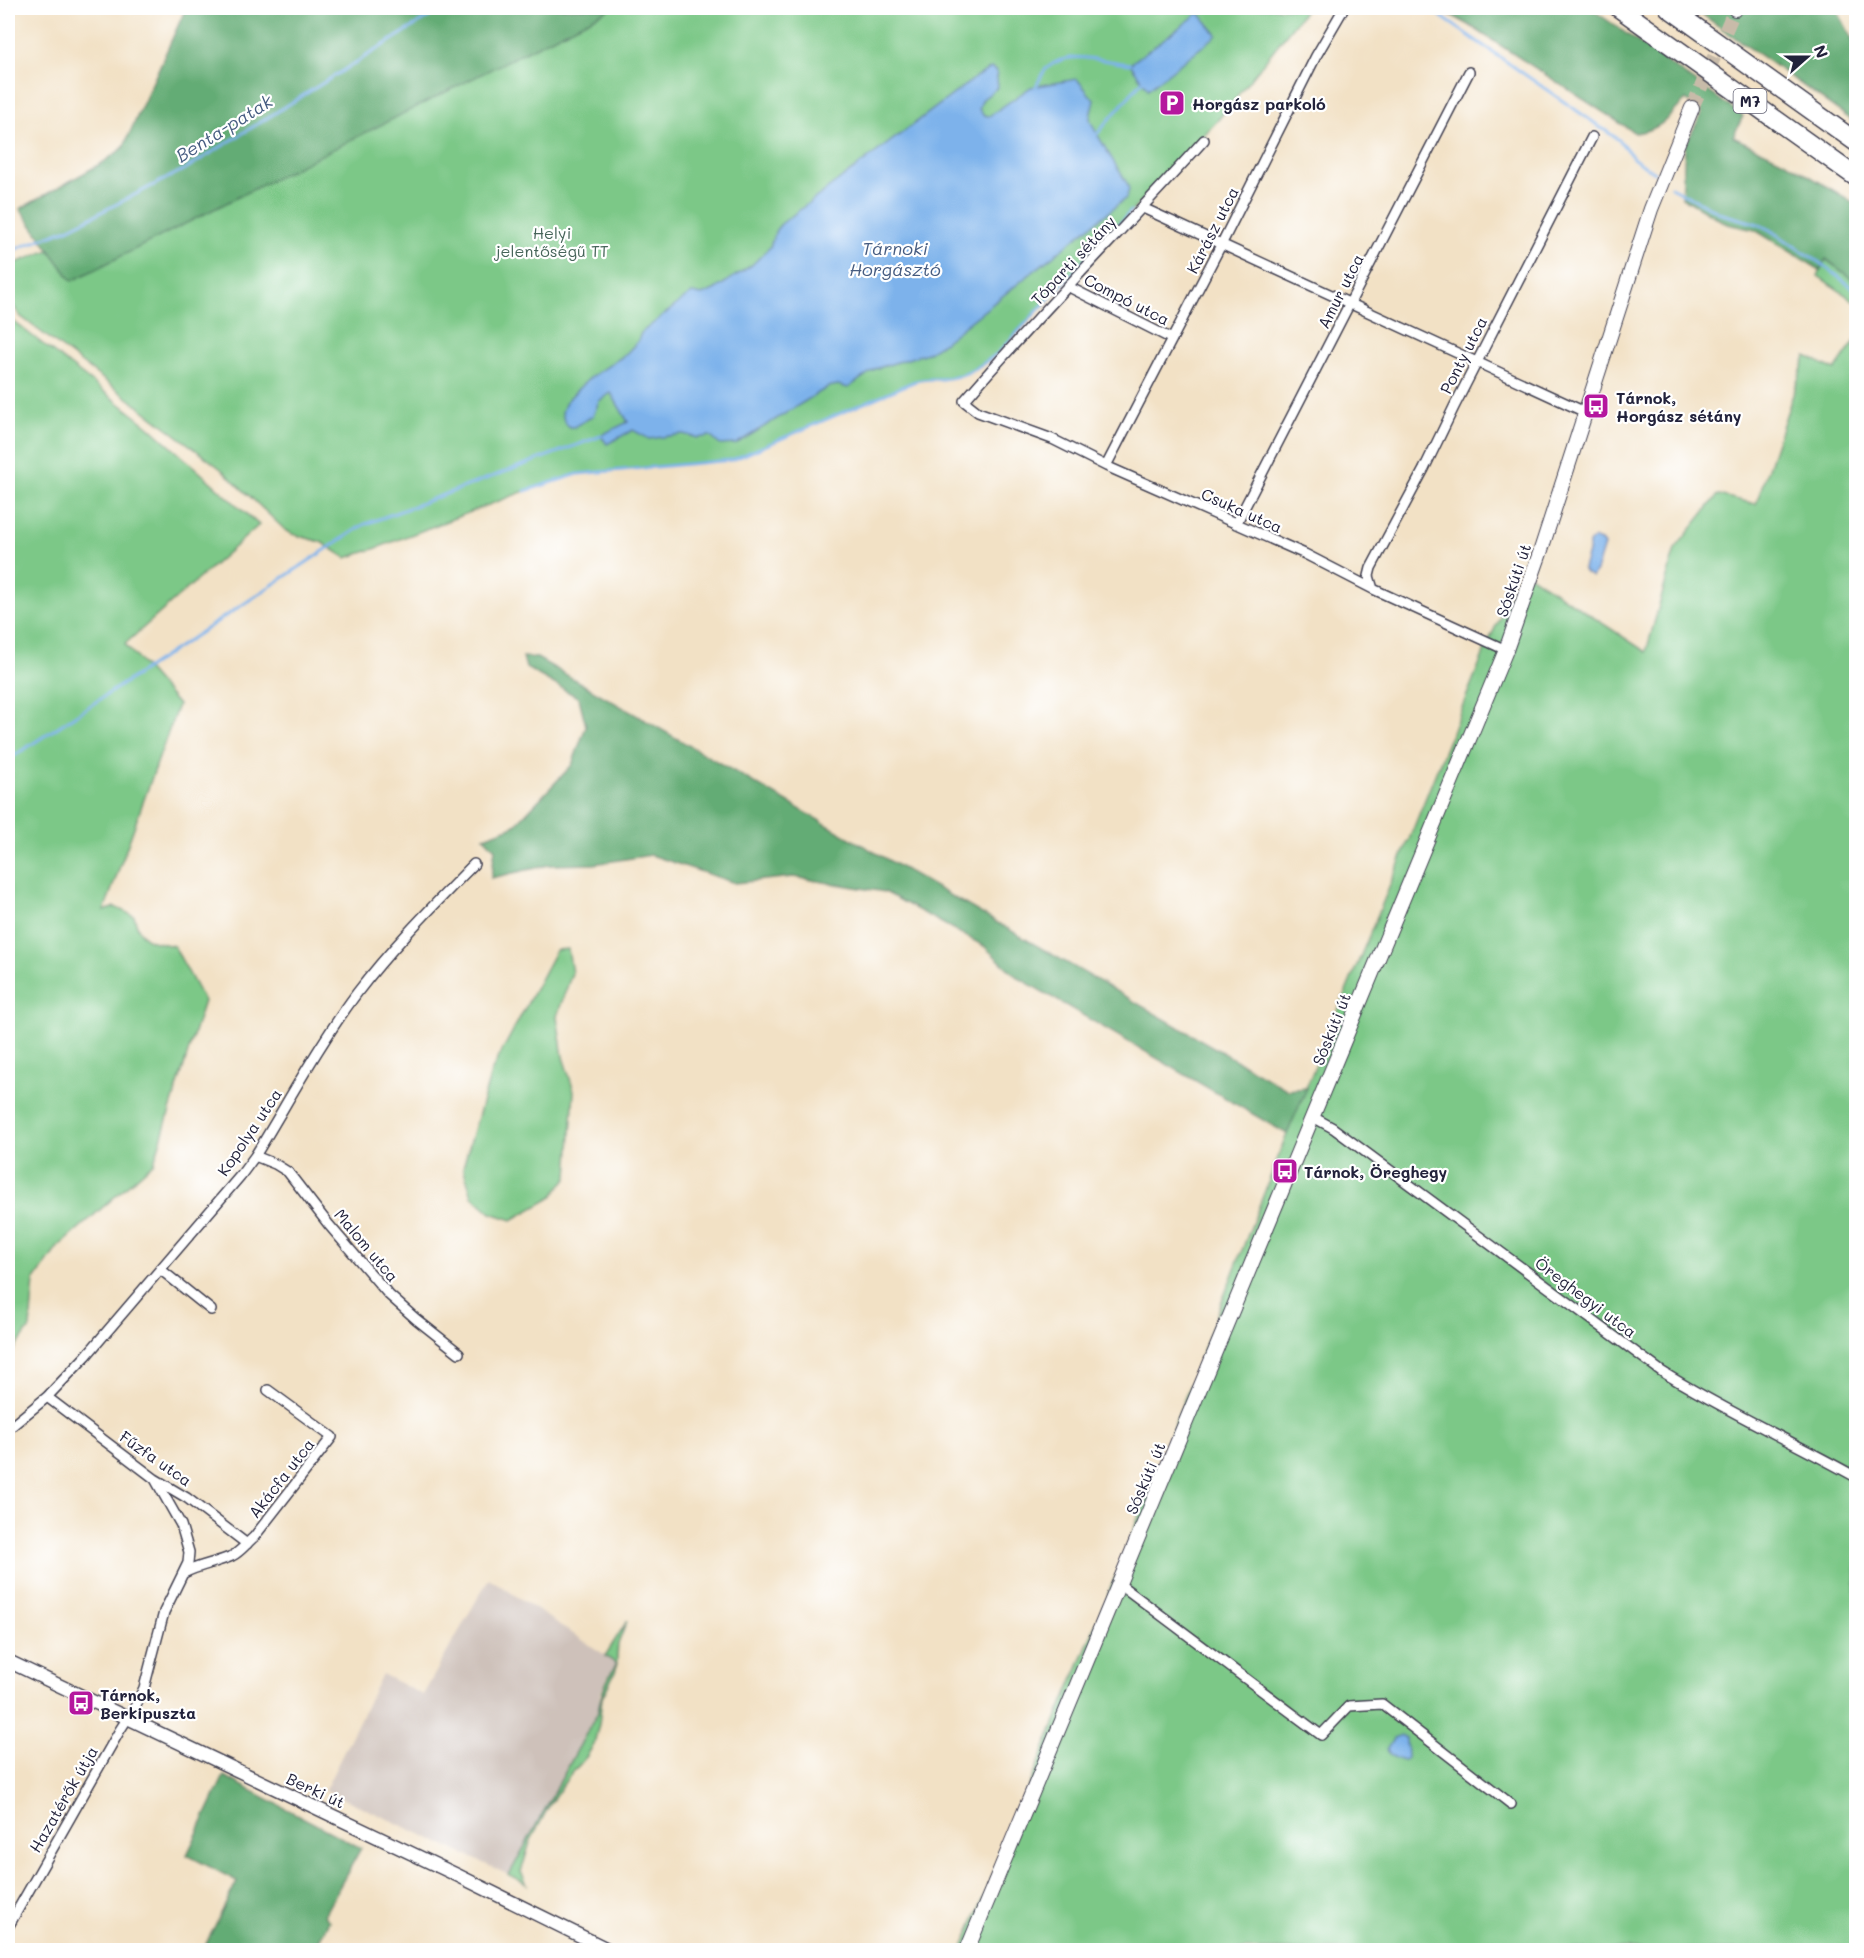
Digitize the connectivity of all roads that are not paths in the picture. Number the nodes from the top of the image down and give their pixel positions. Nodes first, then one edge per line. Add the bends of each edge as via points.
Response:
1 (1344, 8) edge
2 (1619, 8) edge
3 (1669, 8) edge
4 (1468, 72) dead end
5 (1692, 108) tunnel mouth
6 (1592, 137) dead end
7 (1203, 140) dead end
8 (1857, 142) edge
9 (1857, 177) edge
10 (1143, 207) junction
11 (1222, 243) junction
12 (1069, 287) junction
13 (1351, 303) junction
14 (1172, 339) junction
15 (1477, 362) junction
16 (964, 401) joint
17 (1586, 412) junction
18 (1106, 466) junction
19 (1236, 524) junction
20 (1373, 589) junction
21 (1506, 650) junction
22 (474, 864) dead end
23 (1313, 1117) junction
24 (255, 1156) junction
25 (160, 1269) junction
26 (211, 1310) dead end
27 (459, 1353) dead end
28 (268, 1390) dead end
29 (47, 1397) junction
30 (8, 1429) edge
31 (1857, 1477) edge
32 (155, 1479) junction
33 (247, 1544) junction
34 (184, 1573) junction
35 (1119, 1583) junction
36 (8, 1661) edge
37 (128, 1719) junction
38 (1511, 1804) dead end
39 (8, 1927) edge
40 (609, 1950) edge
41 (967, 1950) edge

1 - 11 street, Kárász utca
2 - 9 highway, M7
3 - 8 highway, M7
4 - 13 street, Amur utca
5 - 17 main road, Sóskúti út via 1651,209
6 - 15 street, Ponty utca
7 - 10 street, Tóparti sétány
10 - 11 street
10 - 12 street, Tóparti sétány
11 - 13 street
11 - 14 street, Kárász utca
12 - 14 street, Compó utca
12 - 16 street, Tóparti sétány
13 - 15 street
13 - 19 street, Amur utca
14 - 18 street, Kárász utca
15 - 17 street
15 - 20 street, Ponty utca via 1371,568
16 - 18 street, Csuka utca via 978,412 1031,430
17 - 21 main road, Sóskúti út
18 - 19 street, Csuka utca
19 - 20 street, Csuka utca
20 - 21 street, Csuka utca
21 - 23 main road, Sóskúti út
22 - 24 street, Kopolya utca via 357,993
23 - 31 street, Öreghegyi utca via 1660,1371
23 - 35 main road, Sóskúti út
24 - 25 street, Kopolya utca
24 - 27 street, Malom utca via 288,1172 389,1295
25 - 26 street
25 - 29 street, Kopolya utca
28 - 33 street, Akácfa utca via 332,1437
29 - 30 street, Kopolya utca
29 - 32 street, Fűzfa utca
32 - 33 street, Fűzfa utca
32 - 34 street via 186,1540 189,1552
33 - 34 street, Akácfa utca via 234,1556
34 - 37 street, Hazatérők útja via 165,1612 144,1688
35 - 38 street via 1321,1735 1349,1707 1382,1704
35 - 41 main road, Sóskúti út
36 - 37 street, Berki út
37 - 39 street, Hazatérők útja
37 - 40 street, Berki út

